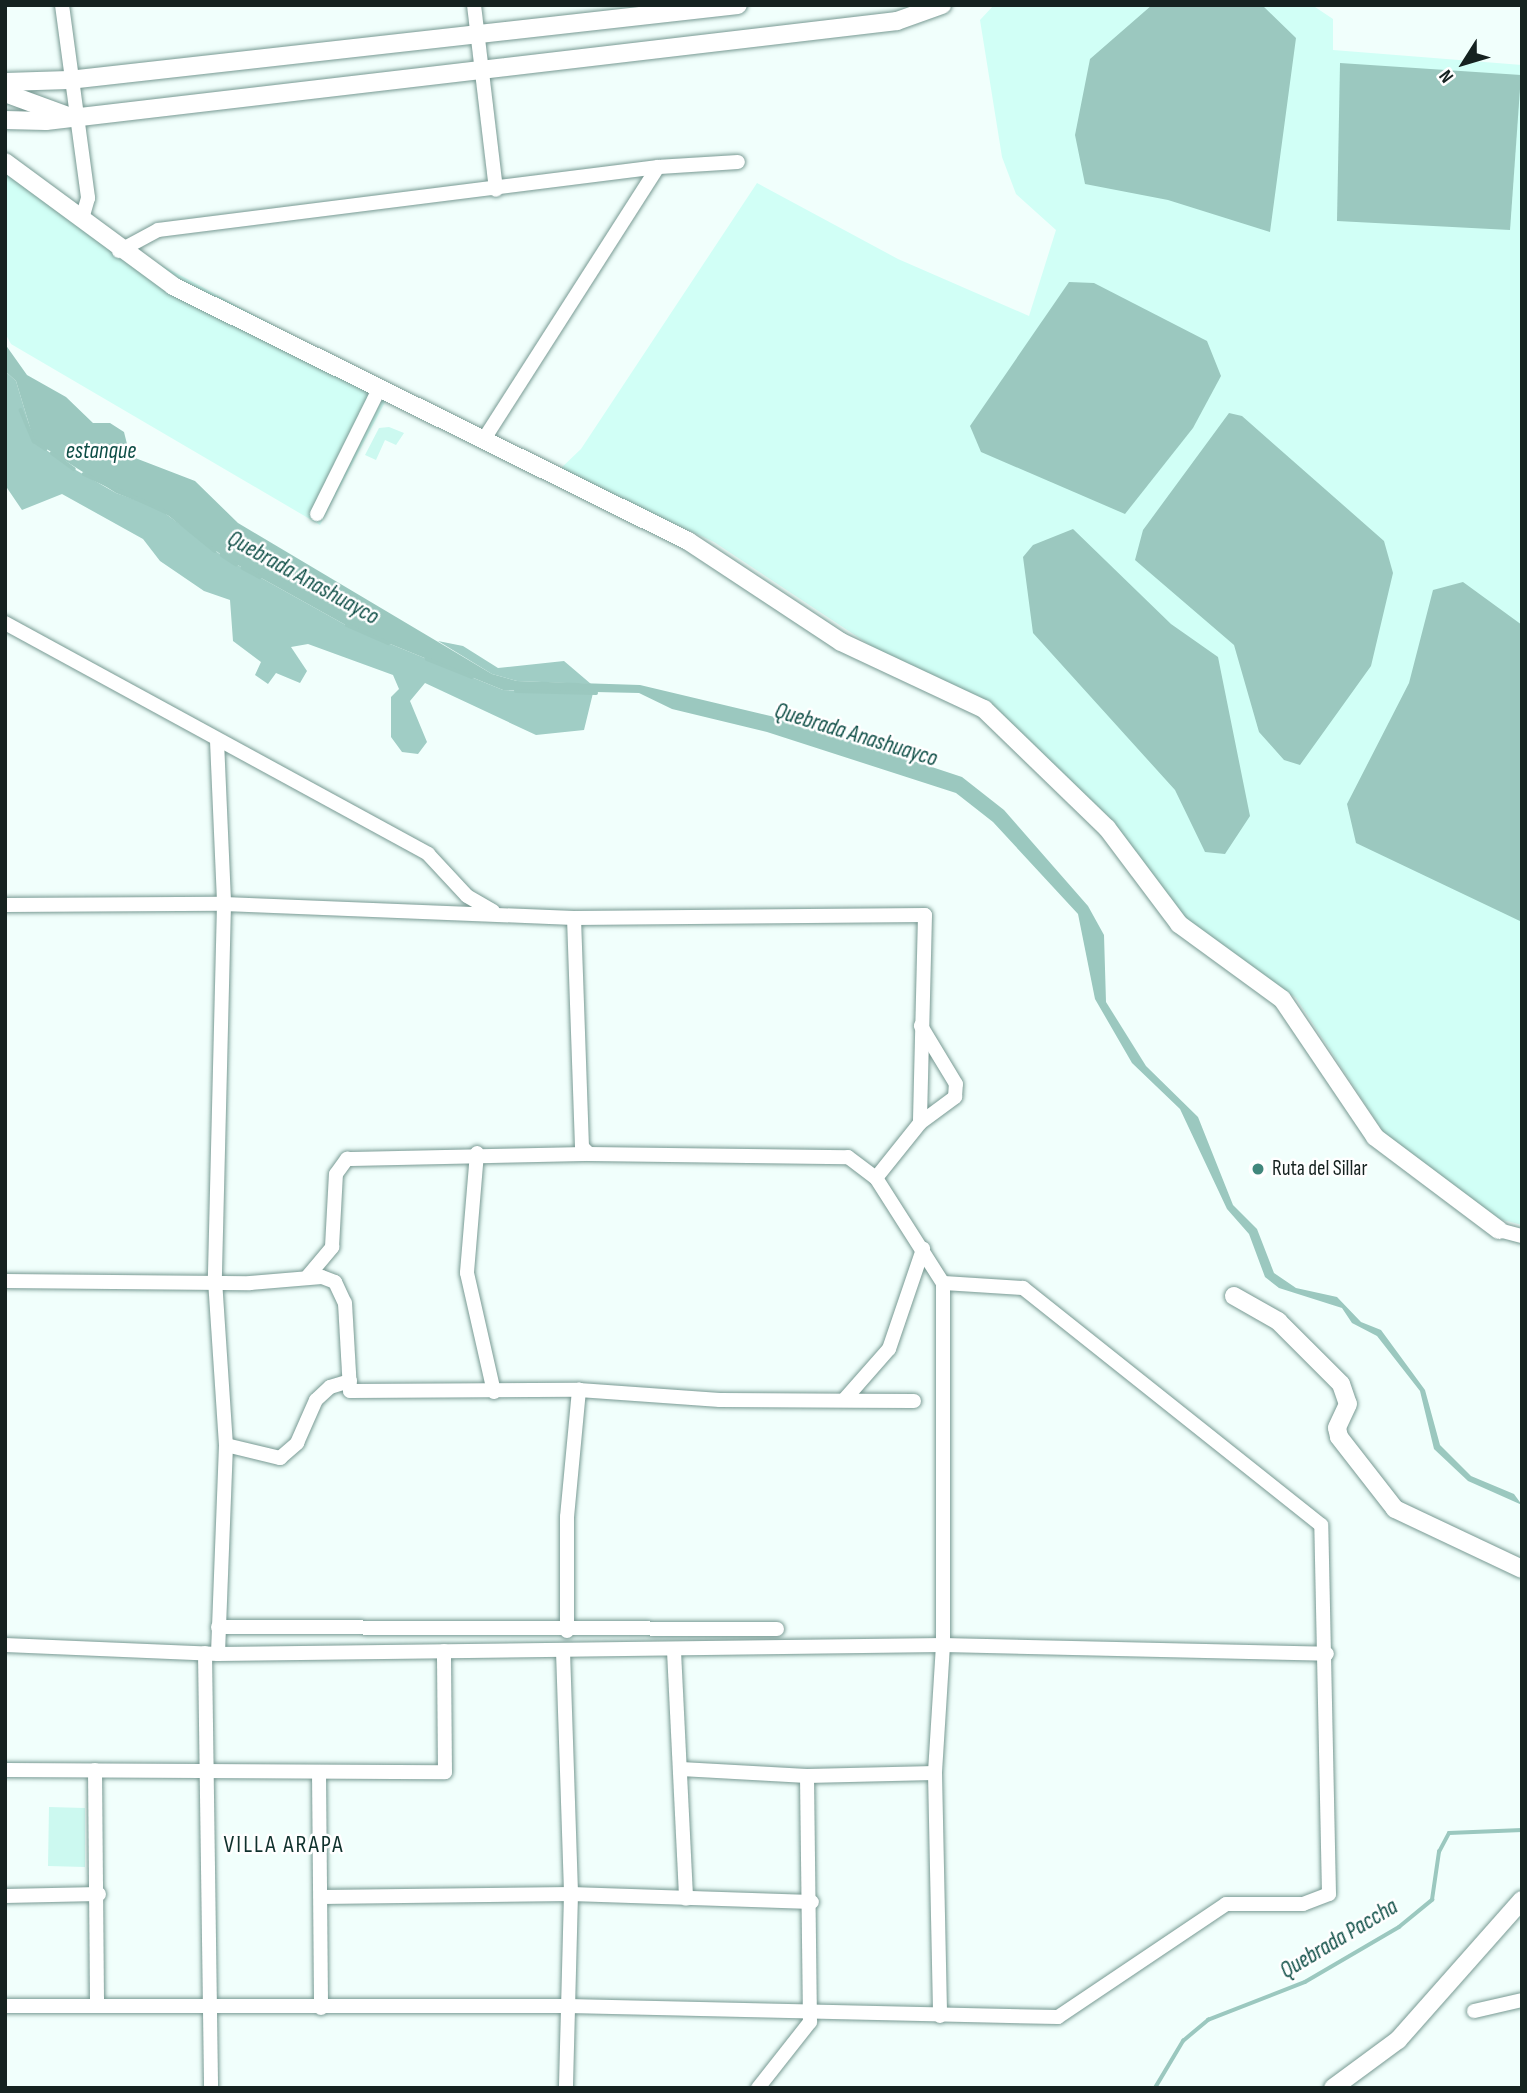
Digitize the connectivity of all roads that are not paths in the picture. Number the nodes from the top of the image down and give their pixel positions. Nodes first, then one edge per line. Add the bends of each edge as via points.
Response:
1 (62, 5) edge
2 (474, 5) edge
3 (738, 5) edge
4 (938, 6) edge
5 (477, 36) junction
6 (481, 67) junction
7 (69, 80) junction
8 (5, 82) edge
9 (5, 93) edge
10 (75, 117) junction
11 (5, 120) edge
12 (5, 162) edge
13 (738, 162) dead end
14 (659, 167) junction
15 (496, 190) junction
16 (82, 219) junction
17 (119, 251) junction
18 (379, 389) junction
19 (484, 439) junction
20 (317, 514) dead end
21 (5, 623) edge
22 (217, 741) junction
23 (224, 904) junction
24 (5, 905) edge
25 (497, 913) junction
26 (575, 918) junction
27 (920, 1025) junction
28 (920, 1123) junction
29 (477, 1153) junction
30 (589, 1154) junction
31 (876, 1178) junction
32 (1499, 1230) joint
33 (1522, 1236) edge
34 (922, 1250) junction
35 (307, 1276) junction
36 (215, 1280) junction
37 (5, 1281) edge
38 (943, 1283) junction
39 (1234, 1296) dead end
40 (350, 1381) junction
41 (579, 1390) junction
42 (494, 1392) junction
43 (844, 1400) junction
44 (914, 1401) dead end
45 (226, 1445) junction
46 (1522, 1569) edge
47 (218, 1627) junction
48 (777, 1629) dead end
49 (567, 1631) junction
50 (5, 1644) edge
51 (943, 1644) junction
52 (444, 1651) junction
53 (563, 1651) junction
54 (674, 1651) junction
55 (212, 1653) junction
56 (1327, 1654) junction
57 (681, 1769) junction
58 (5, 1770) edge
59 (95, 1770) junction
60 (207, 1772) junction
61 (319, 1772) junction
62 (935, 1773) junction
63 (807, 1776) junction
64 (99, 1894) junction
65 (571, 1894) junction
66 (5, 1896) edge
67 (321, 1897) junction
68 (685, 1899) junction
69 (1522, 1900) edge
70 (812, 1902) junction
71 (1522, 2000) edge
72 (97, 2004) junction
73 (5, 2006) edge
74 (568, 2006) junction
75 (208, 2007) junction
76 (321, 2008) junction
77 (1474, 2011) dead end
78 (811, 2014) junction
79 (940, 2016) junction
80 (211, 2088) edge
81 (566, 2088) edge
82 (758, 2088) edge
83 (1333, 2088) edge

1 - 7 street
2 - 5 street
3 - 5 street
4 - 6 street via 897,22
5 - 6 street
5 - 7 street
6 - 10 street
6 - 15 street
7 - 8 street
7 - 10 street
9 - 10 street
10 - 11 street
10 - 16 street via 88,198
12 - 16 street
13 - 14 street
14 - 15 street
14 - 19 street
15 - 17 street via 158,230
16 - 17 street
17 - 18 street via 236,322
18 - 19 street
18 - 20 street
19 - 32 street via 688,541 841,642 984,709 1107,828 1179,924 1282,999 1375,1137
21 - 22 street
22 - 23 street
22 - 25 street via 439,861 467,896
23 - 24 street
23 - 25 street
23 - 36 street
25 - 26 street
26 - 27 street via 925,915
26 - 30 street via 578,1132
27 - 28 street
27 - 28 street via 956,1084 955,1097
28 - 31 street
29 - 30 street
29 - 35 street via 356,1156 339,1165 332,1247
29 - 42 street via 467,1273
30 - 31 street via 848,1157
31 - 34 street
32 - 33 street
34 - 38 street
34 - 43 street via 889,1349
35 - 36 street via 250,1283
35 - 40 street via 335,1282 341,1290
36 - 37 street
36 - 45 street
38 - 51 street
38 - 56 street via 1023,1289 1321,1525
39 - 46 street via 1278,1321 1341,1384 1348,1404 1337,1428 1339,1437 1395,1509
40 - 42 street via 350,1391
40 - 45 street via 330,1387 316,1400 297,1443 280,1458
41 - 42 street
41 - 43 street via 720,1400
41 - 49 street via 567,1517
43 - 44 street
45 - 47 street
47 - 49 street
47 - 55 street
48 - 49 street
50 - 55 street
51 - 54 street
51 - 56 street
51 - 62 street
52 - 53 street
52 - 55 street
52 - 61 street via 445,1772
53 - 54 street
53 - 65 street
54 - 57 street
55 - 60 street
56 - 79 street via 1329,1894 1303,1904 1226,1905 1058,2017
57 - 63 street
57 - 68 street
58 - 59 street
59 - 60 street
59 - 64 street
60 - 61 street
60 - 75 street via 212,1837
61 - 67 street
62 - 63 street
62 - 79 street
63 - 70 street
64 - 66 street
64 - 72 street
65 - 67 street
65 - 68 street
65 - 74 street
67 - 76 street
68 - 70 street
69 - 83 street via 1398,2040
70 - 78 street
71 - 77 street
72 - 73 street
72 - 75 street
74 - 76 street
74 - 78 street
74 - 81 street
75 - 76 street
75 - 80 street
78 - 79 street
78 - 82 street

